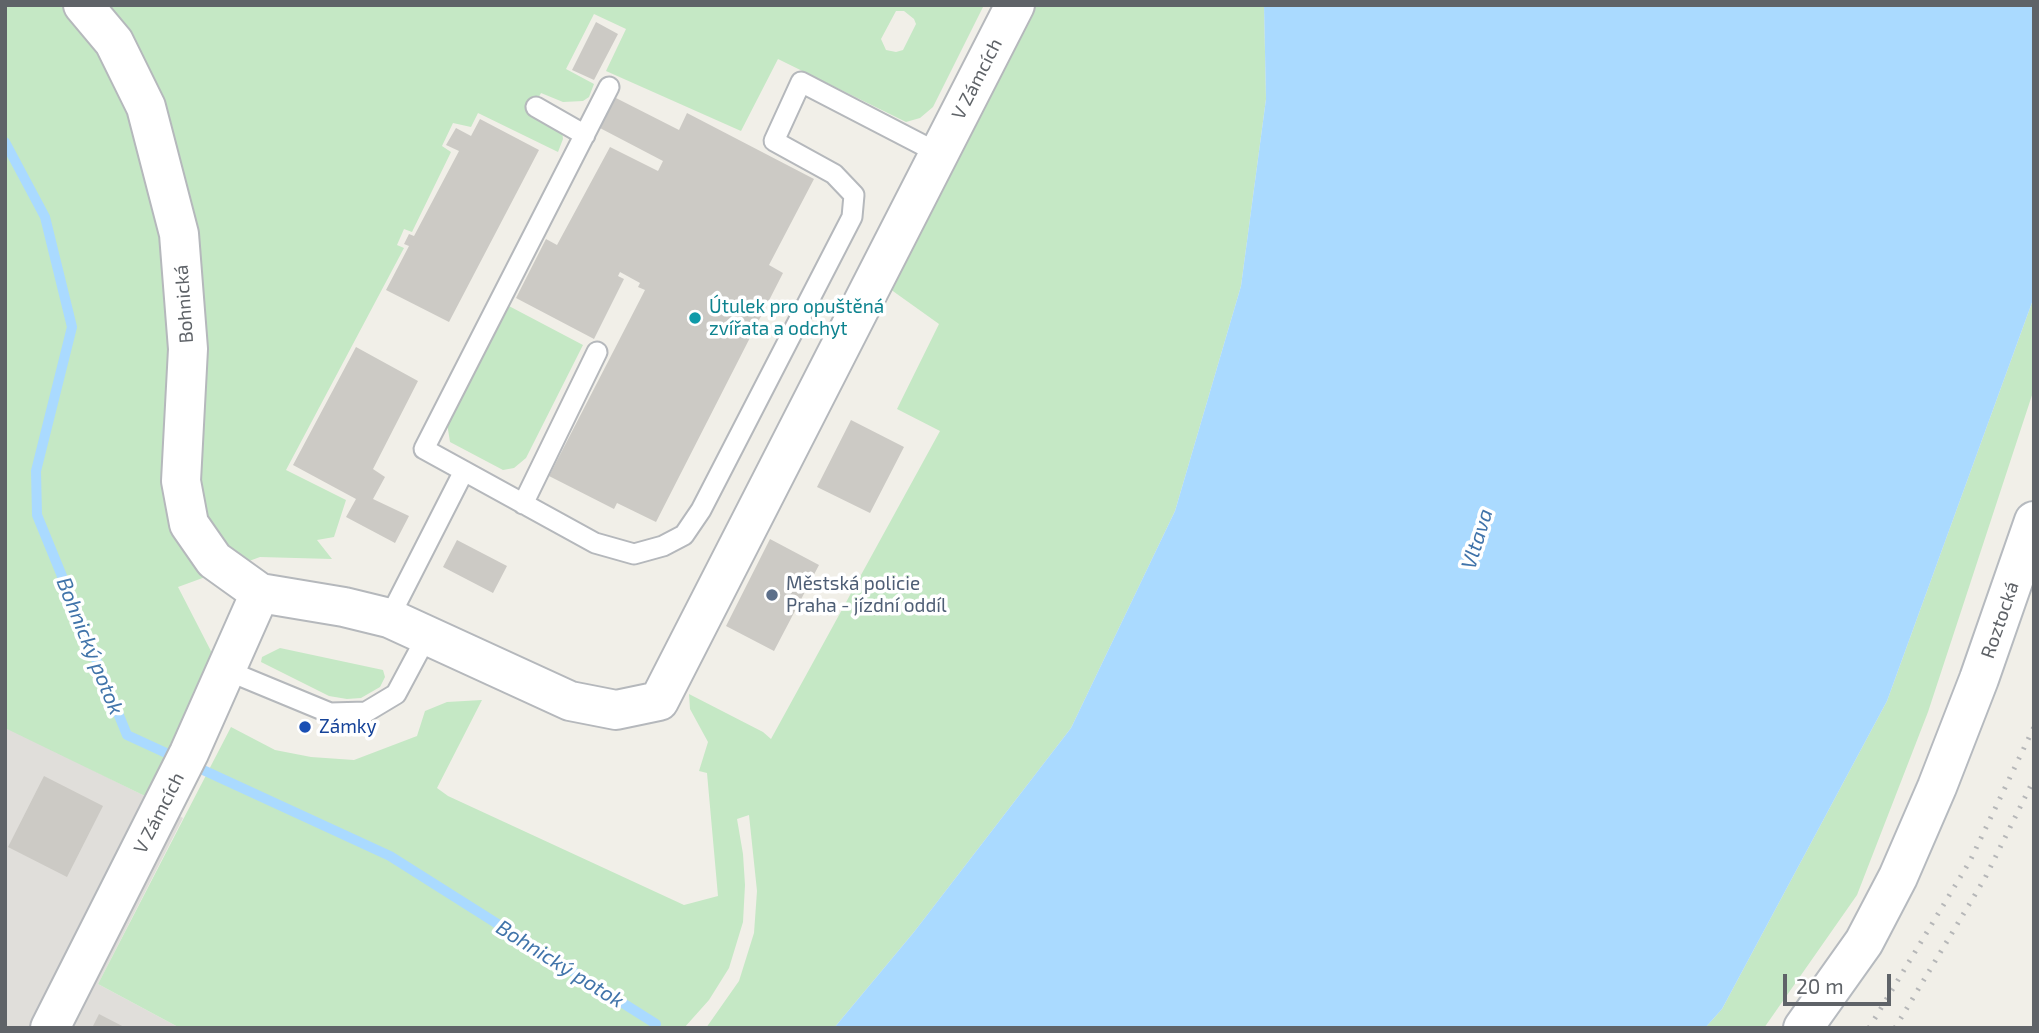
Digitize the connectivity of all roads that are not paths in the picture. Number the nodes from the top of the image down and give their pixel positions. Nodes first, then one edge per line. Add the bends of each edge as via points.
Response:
1 (83, 5) edge
2 (1015, 5) edge
3 (609, 86) dead end
4 (536, 107) dead end
5 (585, 135) junction
6 (940, 154) junction
7 (597, 352) dead end
8 (464, 471) junction
9 (523, 503) junction
10 (2034, 521) edge
11 (260, 593) junction
12 (389, 618) junction
13 (427, 636) junction
14 (226, 670) junction
15 (50, 1028) edge
16 (1803, 1028) edge

1 - 11 street, Bohnická via 114,42 146,107 179,234 188,349 181,481 189,524 214,560
2 - 6 street, V Zámcích
3 - 5 lane
4 - 5 lane
5 - 8 lane via 424,449
6 - 9 lane via 801,82 774,141 834,174 854,195 852,217 701,510 684,535 634,554 595,543
6 - 13 street, V Zámcích via 659,701 616,710 570,701
7 - 9 lane
8 - 9 lane
8 - 12 lane
10 - 16 street, Roztocká via 1979,679 1898,877 1864,942
11 - 12 street
11 - 14 street, V Zámcích
12 - 13 street
13 - 14 lane via 396,694 366,712 330,713
14 - 15 street, V Zámcích

